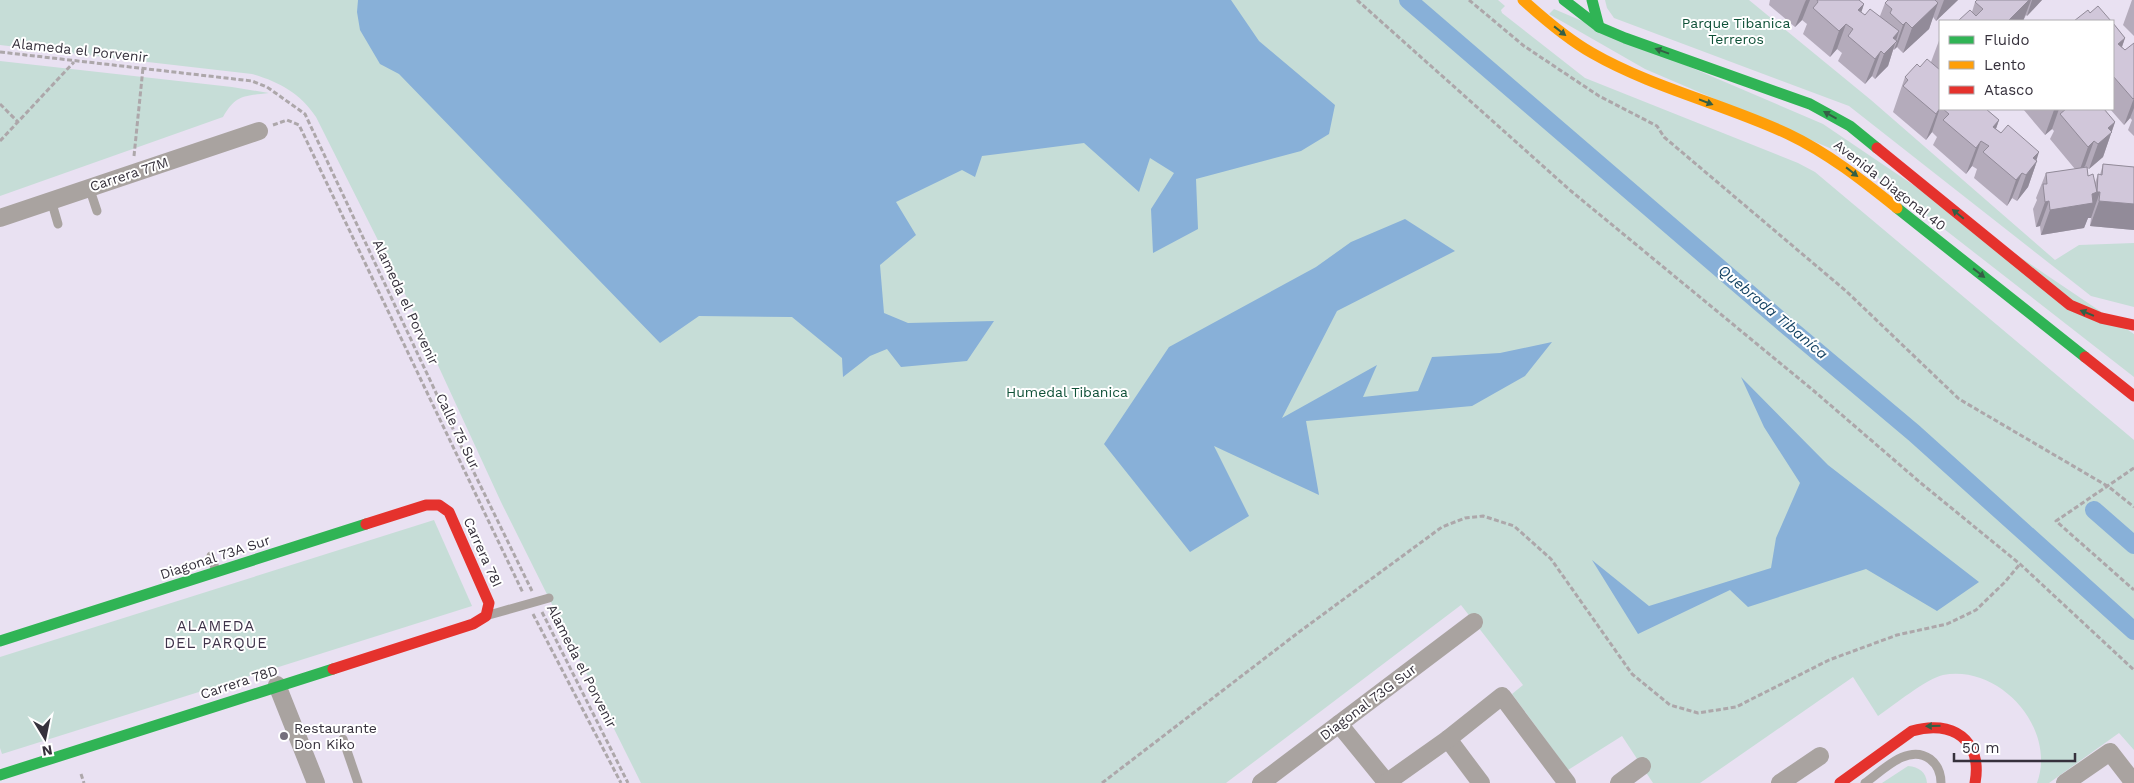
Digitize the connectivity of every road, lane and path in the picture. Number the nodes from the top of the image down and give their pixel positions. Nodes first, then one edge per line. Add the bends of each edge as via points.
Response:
1 (1357, 0) edge
2 (1469, 0) edge
3 (1523, 0) edge
4 (1564, 0) edge
5 (1592, 0) edge
6 (1600, 27) junction
7 (0, 52) edge
8 (74, 61) junction
9 (143, 68) junction
10 (0, 104) edge
11 (18, 122) junction
12 (259, 131) joint
13 (0, 142) edge
14 (132, 174) junction
15 (89, 187) junction
16 (51, 200) junction
17 (97, 211) dead end
18 (0, 218) edge
19 (58, 224) dead end
20 (2134, 325) edge
21 (2134, 396) edge
22 (2134, 468) edge
23 (2109, 487) junction
24 (439, 505) joint
25 (2134, 508) edge
26 (211, 556) dead end
27 (2020, 564) junction
28 (216, 572) junction
29 (2134, 590) edge
30 (549, 598) dead end
31 (532, 603) junction
32 (486, 616) junction
33 (1474, 622) dead end
34 (0, 641) edge
35 (2134, 670) edge
36 (277, 685) junction
37 (1338, 724) junction
38 (343, 739) dead end
39 (1448, 739) junction
40 (1820, 756) dead end
41 (1642, 766) dead end
42 (81, 774) dead end
43 (0, 775) edge
44 (84, 783) edge
45 (316, 783) edge
46 (358, 783) edge
47 (621, 783) edge
48 (628, 783) edge
49 (1102, 783) edge
50 (1262, 783) edge
51 (1386, 783) edge
52 (1481, 783) edge
53 (1568, 783) edge
54 (1619, 783) edge
55 (1780, 783) edge
56 (1840, 783) edge
57 (1866, 783) edge
58 (1941, 783) edge
59 (1975, 783) edge
60 (2065, 783) edge
61 (2134, 783) edge

1 - 27 path via 1571,191
2 - 23 path via 1524,46 1599,96 1657,126 1664,137 1846,292 1959,399
3 -> 21 main road, Avenida Diagonal 40 via 1566,36 1602,58 1820,149
4 - 6 main road, Avenida Diagonal 40
5 - 6 main road
20 -> 6 main road, Avenida Diagonal 40 via 2101,318 2070,305 1850,126 1810,104
7 - 8 path, Alameda el Porvenir
8 - 9 path, Alameda el Porvenir
8 - 11 path
9 - 14 path
9 - 31 path, Alameda el Porvenir via 252,81 267,87 305,114
10 - 11 path
11 - 13 path
12 - 14 street, Carrera 77M
12 - 31 path, Calle 75 Sur via 287,120 299,125
14 - 15 street, Carrera 77M
15 - 16 street, Carrera 77M
15 - 17 lane
16 - 18 street, Carrera 77M
16 - 19 lane
22 - 23 path
23 - 25 path
23 - 29 path via 2056,521
24 - 28 main road, Diagonal 73A Sur via 426,505
24 - 32 main road, Carrera 78I via 449,512 489,604
26 - 28 lane
27 - 35 path
27 - 49 path via 1976,610 1946,624 1897,635 1829,660 1736,707 1698,713 1670,705 1632,674 1551,559 1514,526 1483,516 1465,518 1442,527 1298,632
28 - 34 main road, Diagonal 73A Sur via 177,580
30 - 31 lane
31 - 32 lane
31 - 47 path, Calle 75 Sur
31 - 48 path, Alameda el Porvenir
32 - 36 main road, Carrera 78D via 473,624
33 - 37 street, Diagonal 73G Sur
36 - 43 main road, Carrera 78D
36 - 45 street
37 - 50 street, Diagonal 73G Sur
37 - 51 street
38 - 46 lane
39 - 51 street
39 - 52 street
39 - 53 street via 1502,696
40 - 55 street
41 - 54 street
42 - 44 path
59 -> 56 main road via 1977,762 1971,745 1954,730 1935,726 1912,731
57 - 58 lane via 1899,759 1916,754 1935,764 1940,771
60 - 61 street via 2110,752

